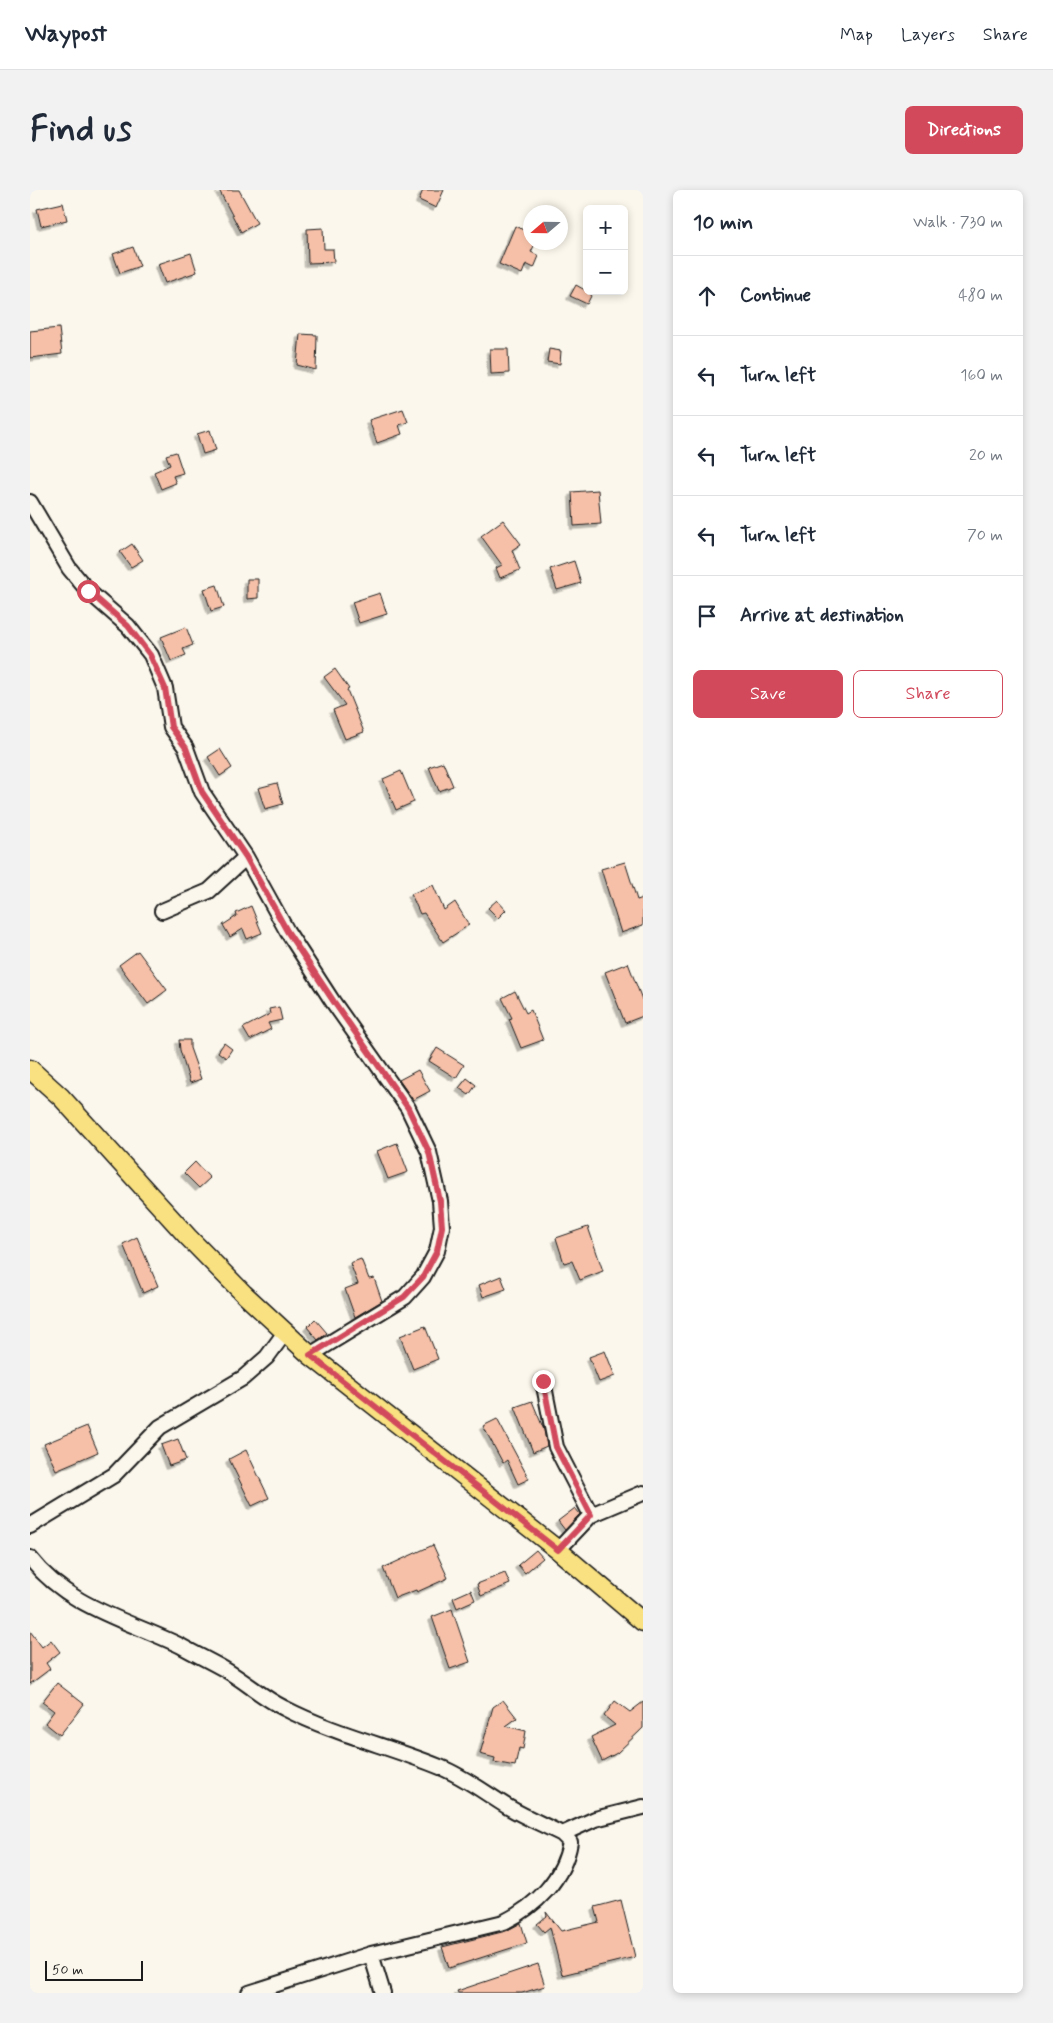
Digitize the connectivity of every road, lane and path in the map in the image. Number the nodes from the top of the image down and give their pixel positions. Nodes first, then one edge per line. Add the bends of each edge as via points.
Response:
1 (30, 502) edge
2 (246, 857) junction
3 (162, 911) dead end
4 (30, 1069) edge
5 (286, 1331) junction
6 (310, 1355) junction
7 (543, 1381) dead end
8 (643, 1493) edge
9 (591, 1515) junction
10 (30, 1526) edge
11 (558, 1550) junction
12 (30, 1558) edge
13 (643, 1622) edge
14 (643, 1807) edge
15 (562, 1834) junction
16 (371, 1954) junction
17 (249, 1993) edge
18 (383, 1993) edge

1 - 2 street via 69,568 88,591 128,626 150,655 165,688 171,727 186,748 202,792
2 - 3 street via 209,891
2 - 6 street via 287,931 408,1108 429,1152 440,1201 442,1227 437,1251 423,1277 404,1297
4 - 5 main road via 61,1097 238,1288
5 - 6 main road
5 - 10 street via 267,1357 242,1378 160,1427 114,1475
6 - 11 main road
7 - 9 street via 556,1447
8 - 9 street
9 - 11 street
11 - 13 main road
12 - 15 street via 49,1580 85,1605 182,1647 224,1669 284,1708 442,1768
14 - 15 street via 595,1818
15 - 16 street via 570,1842 562,1871 524,1912 504,1922
16 - 17 street
16 - 18 street

